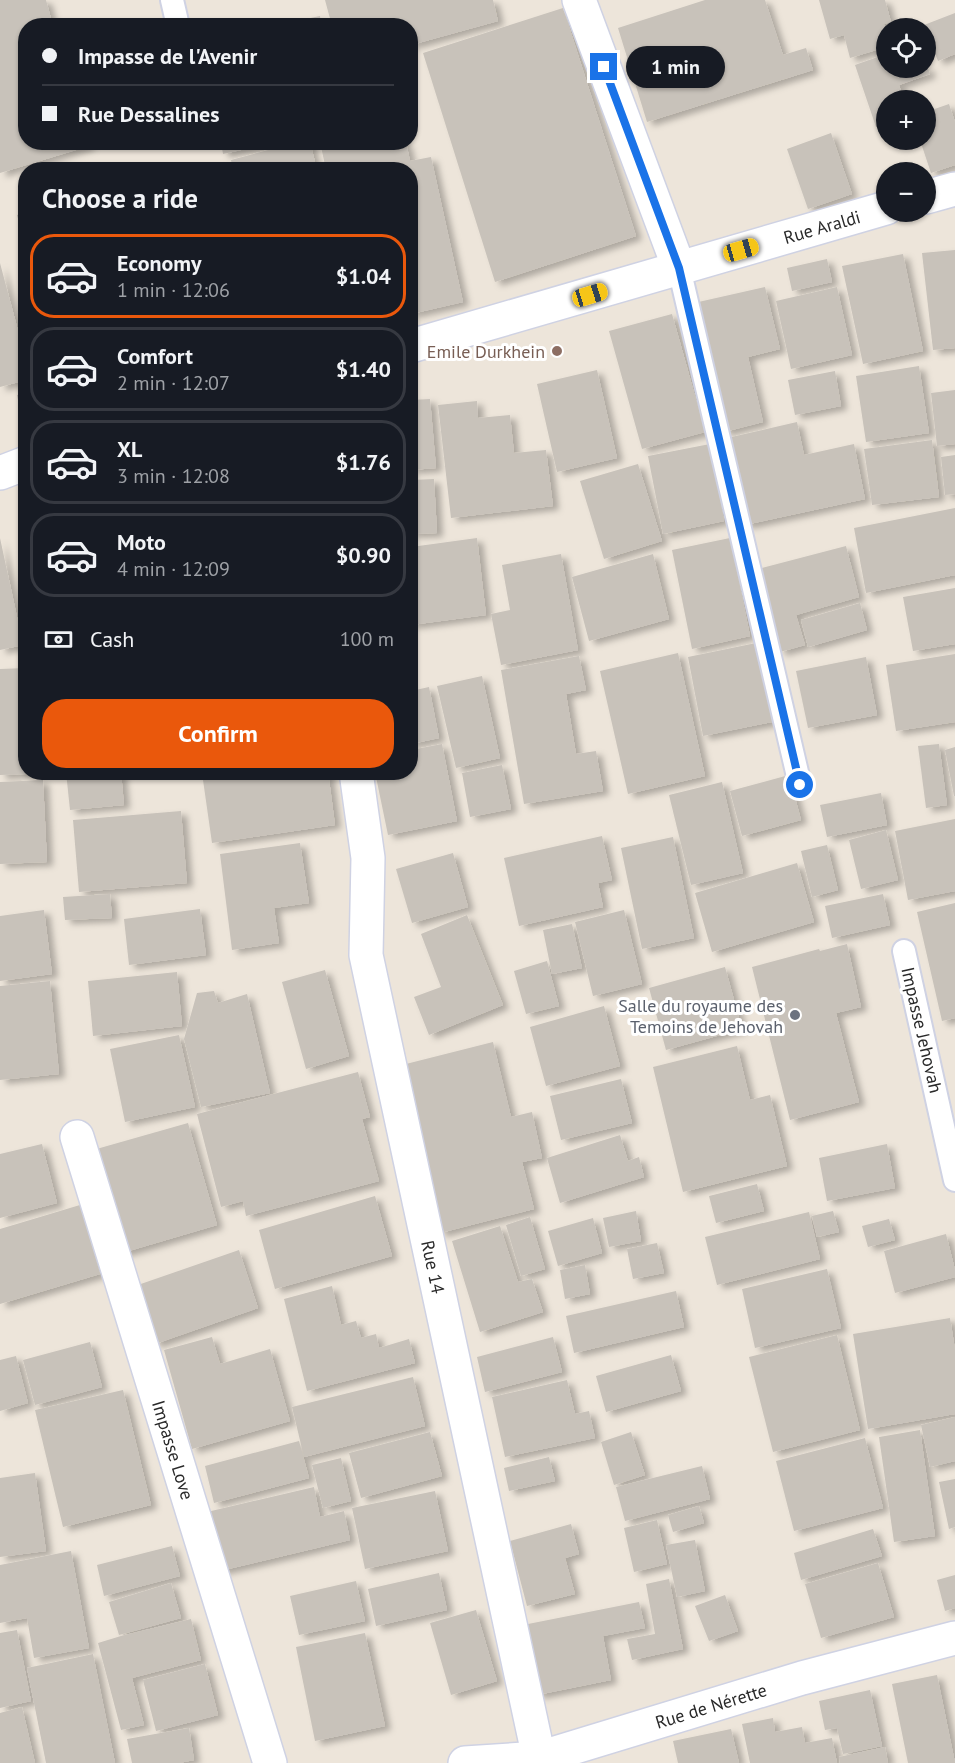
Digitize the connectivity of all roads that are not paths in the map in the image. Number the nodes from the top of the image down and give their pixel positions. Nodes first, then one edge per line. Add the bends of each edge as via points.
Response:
1 (172, 0) edge
2 (579, 0) edge
3 (176, 18) edge
4 (955, 189) edge
5 (936, 194) edge
6 (876, 211) edge
7 (679, 268) junction
8 (418, 344) edge
9 (18, 466) edge
10 (0, 473) edge
11 (357, 780) edge
12 (800, 785) dead end
13 (904, 951) dead end
14 (77, 1137) dead end
15 (955, 1180) edge
16 (955, 1638) edge
17 (539, 1758) junction
18 (270, 1763) edge
19 (465, 1763) edge

1 - 3 lane
2 - 7 street
4 - 5 street
6 - 7 street, Rue Araldi
7 - 8 street, Rue Araldi
7 - 12 lane
9 - 10 street
11 - 17 street, Rue 14 via 368,858 366,955
13 - 15 lane, Impasse Jehovah
14 - 18 street, Impasse Love
16 - 17 street, Rue de Nérette via 802,1678
17 - 19 street, Rue de Nérette

